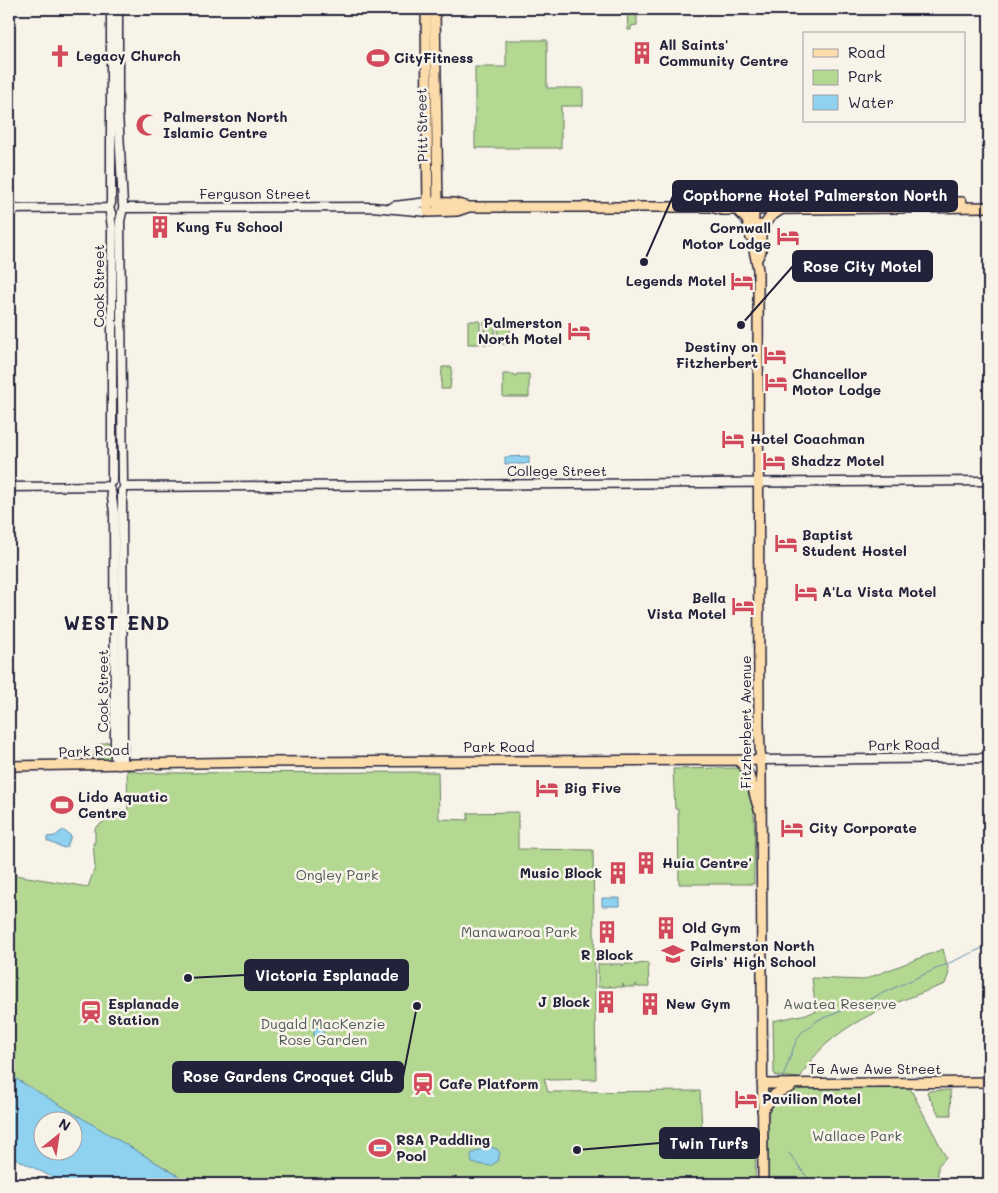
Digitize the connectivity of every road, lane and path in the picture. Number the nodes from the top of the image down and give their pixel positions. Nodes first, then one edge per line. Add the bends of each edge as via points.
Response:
1 (106, 9) edge
2 (111, 9) edge
3 (118, 9) edge
4 (426, 9) edge
5 (435, 9) edge
6 (111, 21) junction
7 (114, 35) junction
8 (114, 63) junction
9 (432, 88) junction
10 (989, 201) edge
11 (757, 206) junction
12 (428, 207) junction
13 (438, 207) junction
14 (711, 207) junction
15 (989, 207) edge
16 (110, 208) junction
17 (9, 209) edge
18 (122, 209) junction
19 (782, 209) junction
20 (737, 210) junction
21 (761, 230) junction
22 (754, 242) junction
23 (757, 259) junction
24 (989, 481) edge
25 (758, 482) junction
26 (111, 486) junction
27 (9, 487) edge
28 (123, 487) junction
29 (118, 519) junction
30 (989, 758) edge
31 (738, 760) junction
32 (760, 760) junction
33 (119, 765) junction
34 (9, 766) edge
35 (761, 815) junction
36 (989, 1082) edge
37 (762, 1084) junction
38 (824, 1084) junction
39 (762, 1111) junction
40 (763, 1184) edge

1 - 6 street
2 - 6 street, Cook Street
3 - 7 street, Cook Street
4 - 9 main road, Pitt Street
5 - 9 main road, Pitt Street
6 - 7 street, Cook Street
7 - 8 street, Cook Street
8 - 16 street, Cook Street
8 - 18 street, Cook Street
9 - 12 main road, Pitt Street
9 - 13 main road, Pitt Street
10 - 11 main road, Ferguson Street
11 - 14 main road, Ferguson Street via 722,203
11 - 19 main road, Ferguson Street
11 - 20 main road, Ferguson Street
11 - 21 main road, Fitzherbert Avenue
11 - 22 main road, Fitzherbert Avenue
12 - 13 main road, Ferguson Street
12 - 18 street, Ferguson Street
13 - 14 main road, Ferguson Street
14 - 20 main road, Ferguson Street
15 - 19 main road, Ferguson Street
16 - 17 street
16 - 18 street via 117,201
16 - 18 street via 115,216
16 - 26 street, Cook Street
18 - 28 street, Cook Street
19 - 21 main road via 770,217
20 - 22 main road via 747,220
21 - 23 main road, Fitzherbert Avenue via 761,251
22 - 23 main road, Fitzherbert Avenue
23 - 25 main road, Fitzherbert Avenue
24 - 25 street, College Street
25 - 28 street, College Street
25 - 32 main road, Fitzherbert Avenue
26 - 27 street
26 - 28 street via 115,493
26 - 28 street via 118,479
26 - 29 street, Cook Street
28 - 29 street, Cook Street
29 - 33 street, Cook Street via 115,757
30 - 32 street, Park Road
31 - 32 main road, Park Road
31 - 33 main road, Park Road
31 - 35 main road via 747,770
32 - 35 main road, Fitzherbert Avenue
33 - 34 main road, Park Road
35 - 37 main road, Fitzherbert Avenue
36 - 38 main road, Te Awe Awe Street
37 - 38 main road, Te Awe Awe Street
37 - 39 main road, Fitzherbert Avenue
38 - 39 main road via 781,1090
39 - 40 main road, Fitzherbert Avenue

